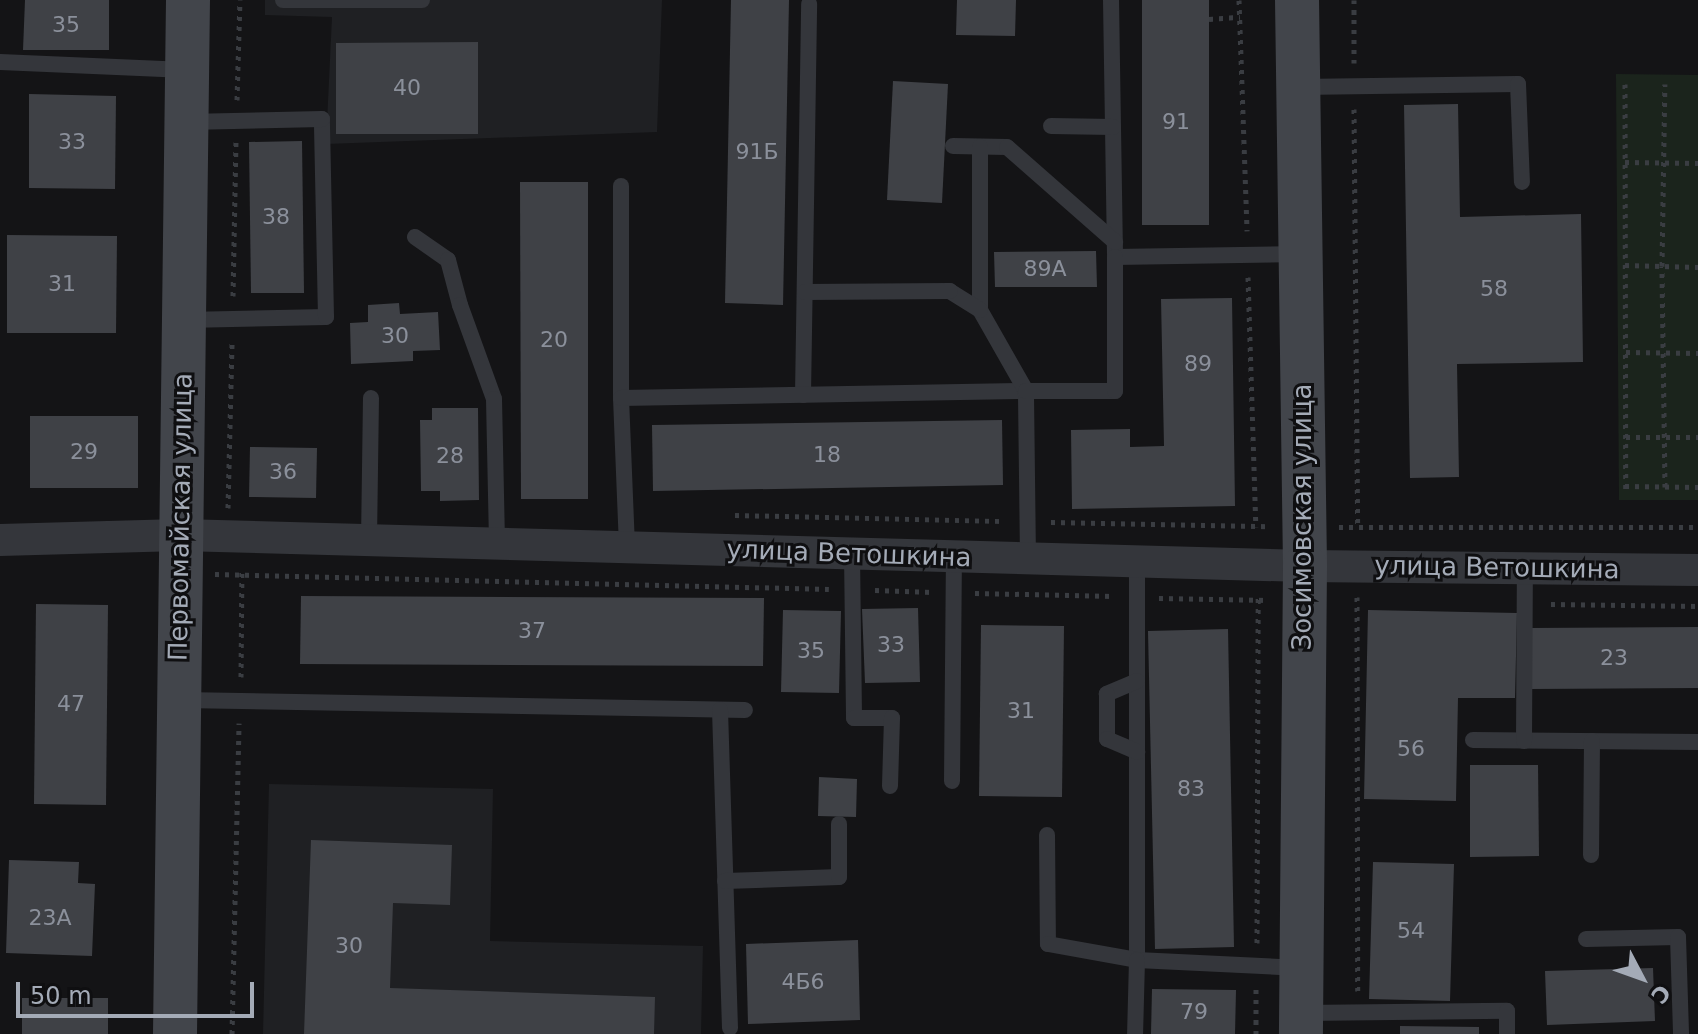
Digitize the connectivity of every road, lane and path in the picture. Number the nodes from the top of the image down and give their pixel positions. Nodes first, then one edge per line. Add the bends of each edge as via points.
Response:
1 (190, 0) edge
2 (283, 0) edge
3 (422, 0) edge
4 (1111, 0) edge
5 (1239, 0) edge
6 (1297, 0) edge
7 (1354, 0) edge
8 (809, 4) dead end
9 (1240, 17) junction
10 (1209, 19) dead end
11 (0, 62) edge
12 (187, 70) junction
13 (1625, 84) dead end
14 (1665, 84) dead end
15 (1354, 86) junction
16 (1299, 87) junction
17 (187, 122) junction
18 (1051, 126) dead end
19 (1113, 127) junction
20 (953, 146) dead end
21 (980, 147) junction
22 (1625, 162) junction
23 (1665, 163) junction
24 (1698, 163) edge
25 (1522, 182) dead end
26 (621, 186) dead end
27 (415, 237) dead end
28 (1115, 249) junction
29 (1301, 254) junction
30 (1248, 255) junction
31 (1625, 265) junction
32 (1662, 266) junction
33 (1698, 267) edge
34 (805, 292) junction
35 (980, 310) junction
36 (184, 320) junction
37 (1626, 352) junction
38 (1665, 352) junction
39 (1698, 353) edge
40 (1026, 391) junction
41 (803, 395) junction
42 (371, 398) dead end
43 (621, 398) junction
44 (1626, 437) junction
45 (1665, 437) junction
46 (1698, 437) edge
47 (1665, 487) junction
48 (1698, 487) edge
49 (244, 508) dead end
50 (734, 515) dead end
51 (1027, 521) junction
52 (181, 522) junction
53 (1256, 526) junction
54 (1358, 527) junction
55 (1698, 527) edge
56 (0, 540) edge
57 (369, 540) junction
58 (497, 544) junction
59 (1305, 546) junction
60 (627, 547) junction
61 (852, 553) junction
62 (954, 557) junction
63 (1028, 559) junction
64 (1137, 562) junction
65 (1257, 565) junction
66 (1358, 567) junction
67 (1525, 568) junction
68 (1698, 570) edge
69 (243, 574) dead end
70 (852, 589) junction
71 (954, 592) junction
72 (1137, 597) junction
73 (1258, 600) junction
74 (1137, 681) junction
75 (178, 700) junction
76 (720, 710) junction
77 (745, 710) dead end
78 (1473, 740) dead end
79 (1524, 741) junction
80 (1592, 741) junction
81 (1698, 742) edge
82 (1137, 752) junction
83 (952, 781) dead end
84 (890, 786) dead end
85 (839, 824) dead end
86 (1047, 835) dead end
87 (1591, 855) dead end
88 (725, 881) junction
89 (1586, 939) dead end
90 (1137, 960) junction
91 (1257, 965) junction
92 (1301, 968) junction
93 (1358, 1012) junction
94 (1301, 1023) edge
95 (730, 1028) dead end
96 (175, 1034) edge
97 (1135, 1034) edge
98 (1256, 1034) edge
99 (1507, 1034) edge
100 (1681, 1034) edge

1 - 12 street, Первомайская улица
2 - 3 lane
4 - 19 lane
5 - 9 path
6 - 16 street, Зосимовская улица
7 - 15 path
8 - 34 lane
9 - 10 path
9 - 30 path
11 - 12 lane
12 - 17 street, Первомайская улица
13 - 22 path
14 - 23 path
15 - 16 lane
15 - 25 lane via 1518,84
15 - 54 path
16 - 29 street, Зосимовская улица
17 - 36 street, Первомайская улица
17 - 36 lane via 322,119 326,317
18 - 19 lane
19 - 28 lane
20 - 21 lane
21 - 28 lane via 1007,147
21 - 35 lane
22 - 23 path
22 - 31 path
23 - 24 path
23 - 32 path
26 - 43 lane
27 - 58 lane via 448,260 494,399
28 - 30 lane
28 - 40 lane via 1115,391
29 - 30 lane
29 - 59 street, Зосимовская улица
30 - 53 path
31 - 32 path
31 - 37 path
32 - 33 path
32 - 38 path
34 - 35 lane via 950,291
34 - 41 lane
35 - 40 lane
36 - 52 street, Первомайская улица
37 - 38 path
37 - 44 path
38 - 39 path
38 - 45 path
40 - 41 lane
40 - 51 lane
41 - 43 lane
42 - 57 lane
43 - 60 lane
44 - 45 path
44 - 47 path via 1626,489
45 - 46 path
45 - 47 path
47 - 48 path
49 - 52 path
50 - 51 path
51 - 53 path
51 - 63 lane
52 - 56 street, улица Ветошкина
52 - 57 street, улица Ветошкина
52 - 75 street, Первомайская улица
53 - 59 path
53 - 65 path
54 - 55 path
54 - 59 path
54 - 66 path
57 - 58 street, улица Ветошкина
58 - 60 street, улица Ветошкина
59 - 65 street, улица Ветошкина
59 - 66 street, улица Ветошкина
59 - 92 street, Зосимовская улица
60 - 61 street, улица Ветошкина
61 - 62 street, улица Ветошкина
61 - 70 lane
62 - 63 street, улица Ветошкина
62 - 71 lane
63 - 64 street, улица Ветошкина
64 - 65 street, улица Ветошкина
64 - 72 lane
65 - 73 path
66 - 67 street, улица Ветошкина
66 - 93 path
67 - 68 street, улица Ветошкина
67 - 79 lane
69 - 70 path
70 - 71 path
70 - 84 lane via 854,718 892,718
71 - 72 path
71 - 83 lane
72 - 73 path
72 - 74 lane
73 - 91 path
74 - 82 lane
74 - 82 lane via 1107,694 1107,739
75 - 76 lane
75 - 96 street, Первомайская улица
76 - 77 lane
76 - 88 lane
78 - 79 lane
79 - 80 lane
80 - 81 lane
80 - 87 lane
82 - 90 lane
85 - 88 lane via 839,877
86 - 90 lane via 1048,944
88 - 95 lane
89 - 100 lane via 1678,937
90 - 91 lane
90 - 97 lane
91 - 92 lane
91 - 98 path
92 - 94 street, Зосимовская улица
93 - 94 lane
93 - 99 lane via 1507,1011

